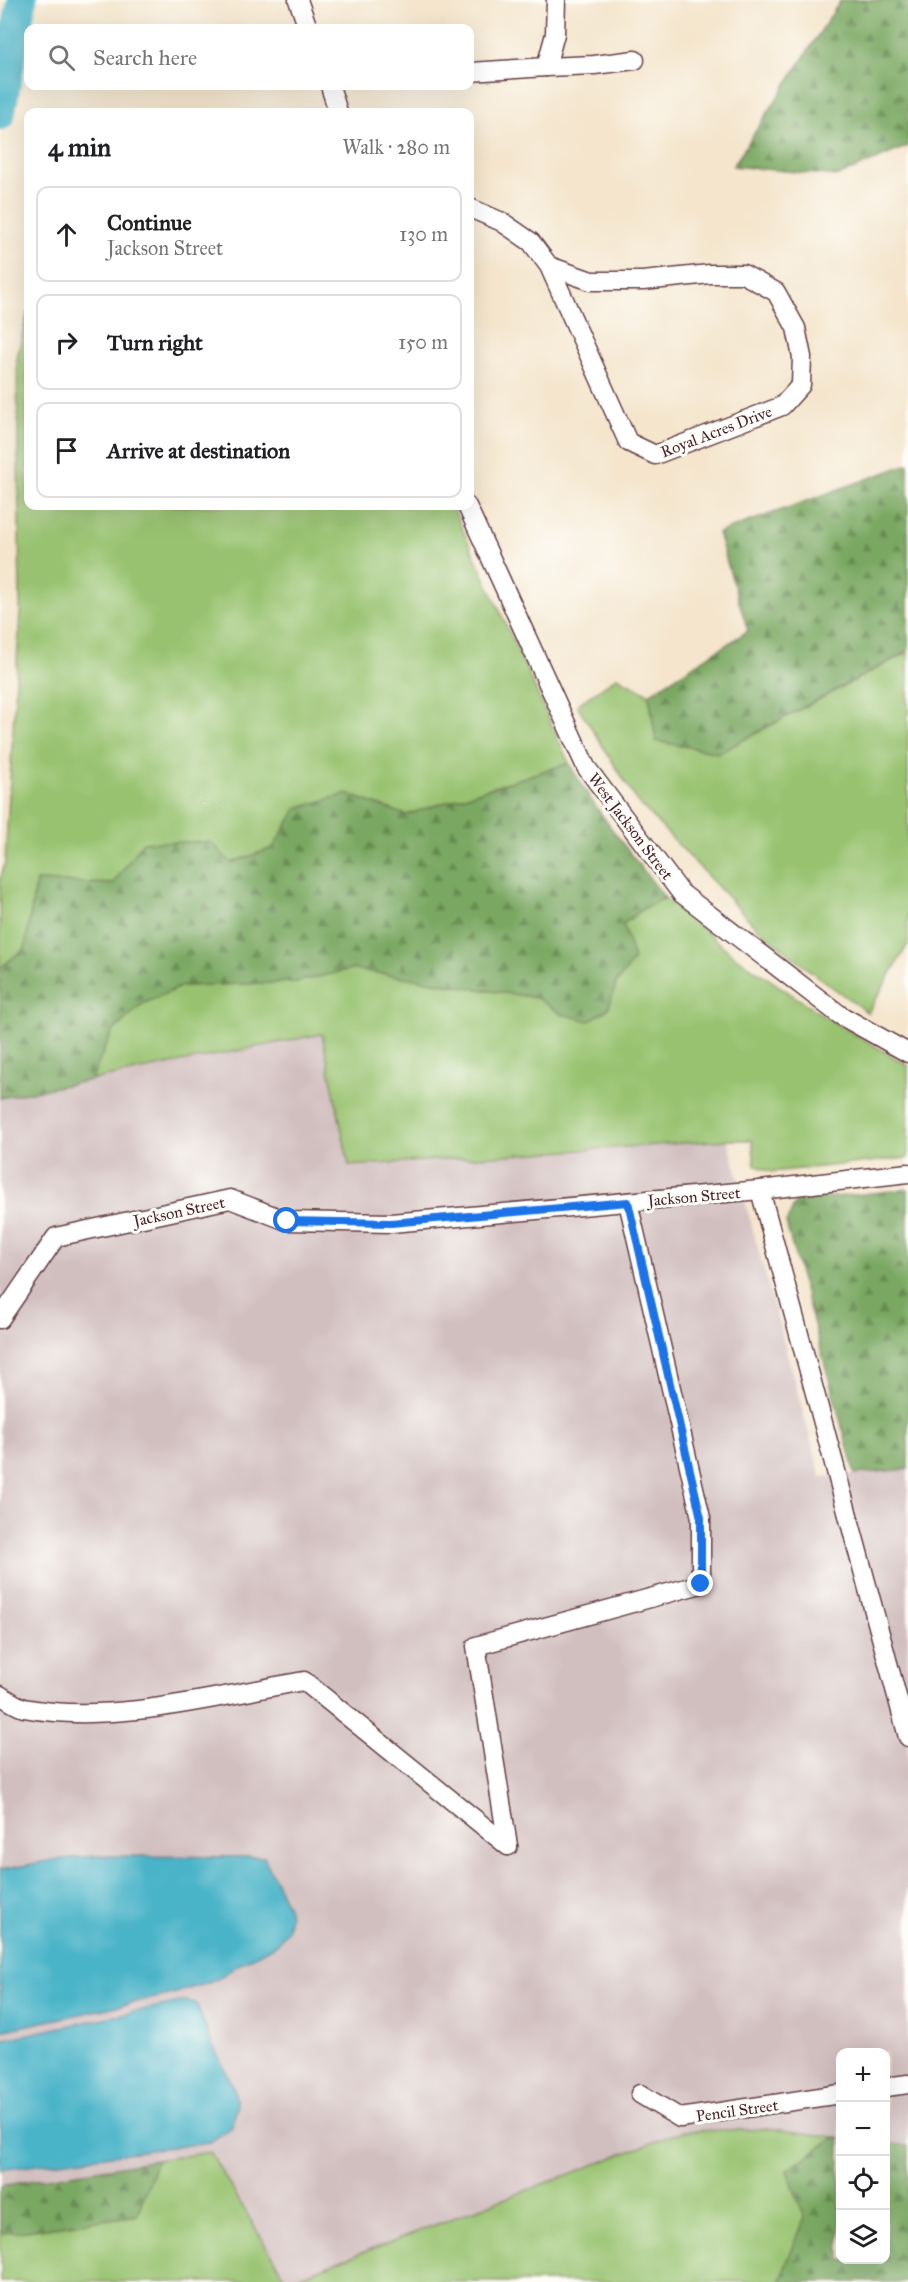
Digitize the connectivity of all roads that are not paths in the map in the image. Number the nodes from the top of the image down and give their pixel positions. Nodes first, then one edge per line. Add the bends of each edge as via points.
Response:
1 (556, 0) edge
2 (304, 3) edge
3 (307, 24) edge
4 (635, 60) dead end
5 (546, 67) junction
6 (474, 72) edge
7 (331, 90) edge
8 (337, 108) edge
9 (474, 210) edge
10 (549, 266) junction
11 (469, 510) edge
12 (908, 1053) edge
13 (908, 1173) edge
14 (760, 1190) junction
15 (628, 1202) junction
16 (0, 1319) edge
17 (0, 1695) edge
18 (908, 1737) edge
19 (908, 2084) edge
20 (890, 2086) edge
21 (640, 2094) dead end
22 (836, 2095) edge

1 - 5 street via 555,34
2 - 3 street
4 - 5 street
5 - 6 street
7 - 8 street
9 - 10 street, Royal Acres Drive via 502,222 531,242
10 - 10 street, Royal Acres Drive via 628,442 655,455 782,406 801,385 802,357 796,328 776,292 743,274 591,281
11 - 12 street, West Jackson Street via 586,767 681,893 840,1015
13 - 14 street, Jackson Street
14 - 15 street, Jackson Street
14 - 18 street
15 - 16 street, Jackson Street via 391,1223 287,1221 230,1199 56,1237
15 - 17 street via 701,1518 701,1584 477,1646 508,1846 304,1681 140,1710 83,1713 22,1708
19 - 20 street
21 - 22 street, Pencil Street via 680,2118

